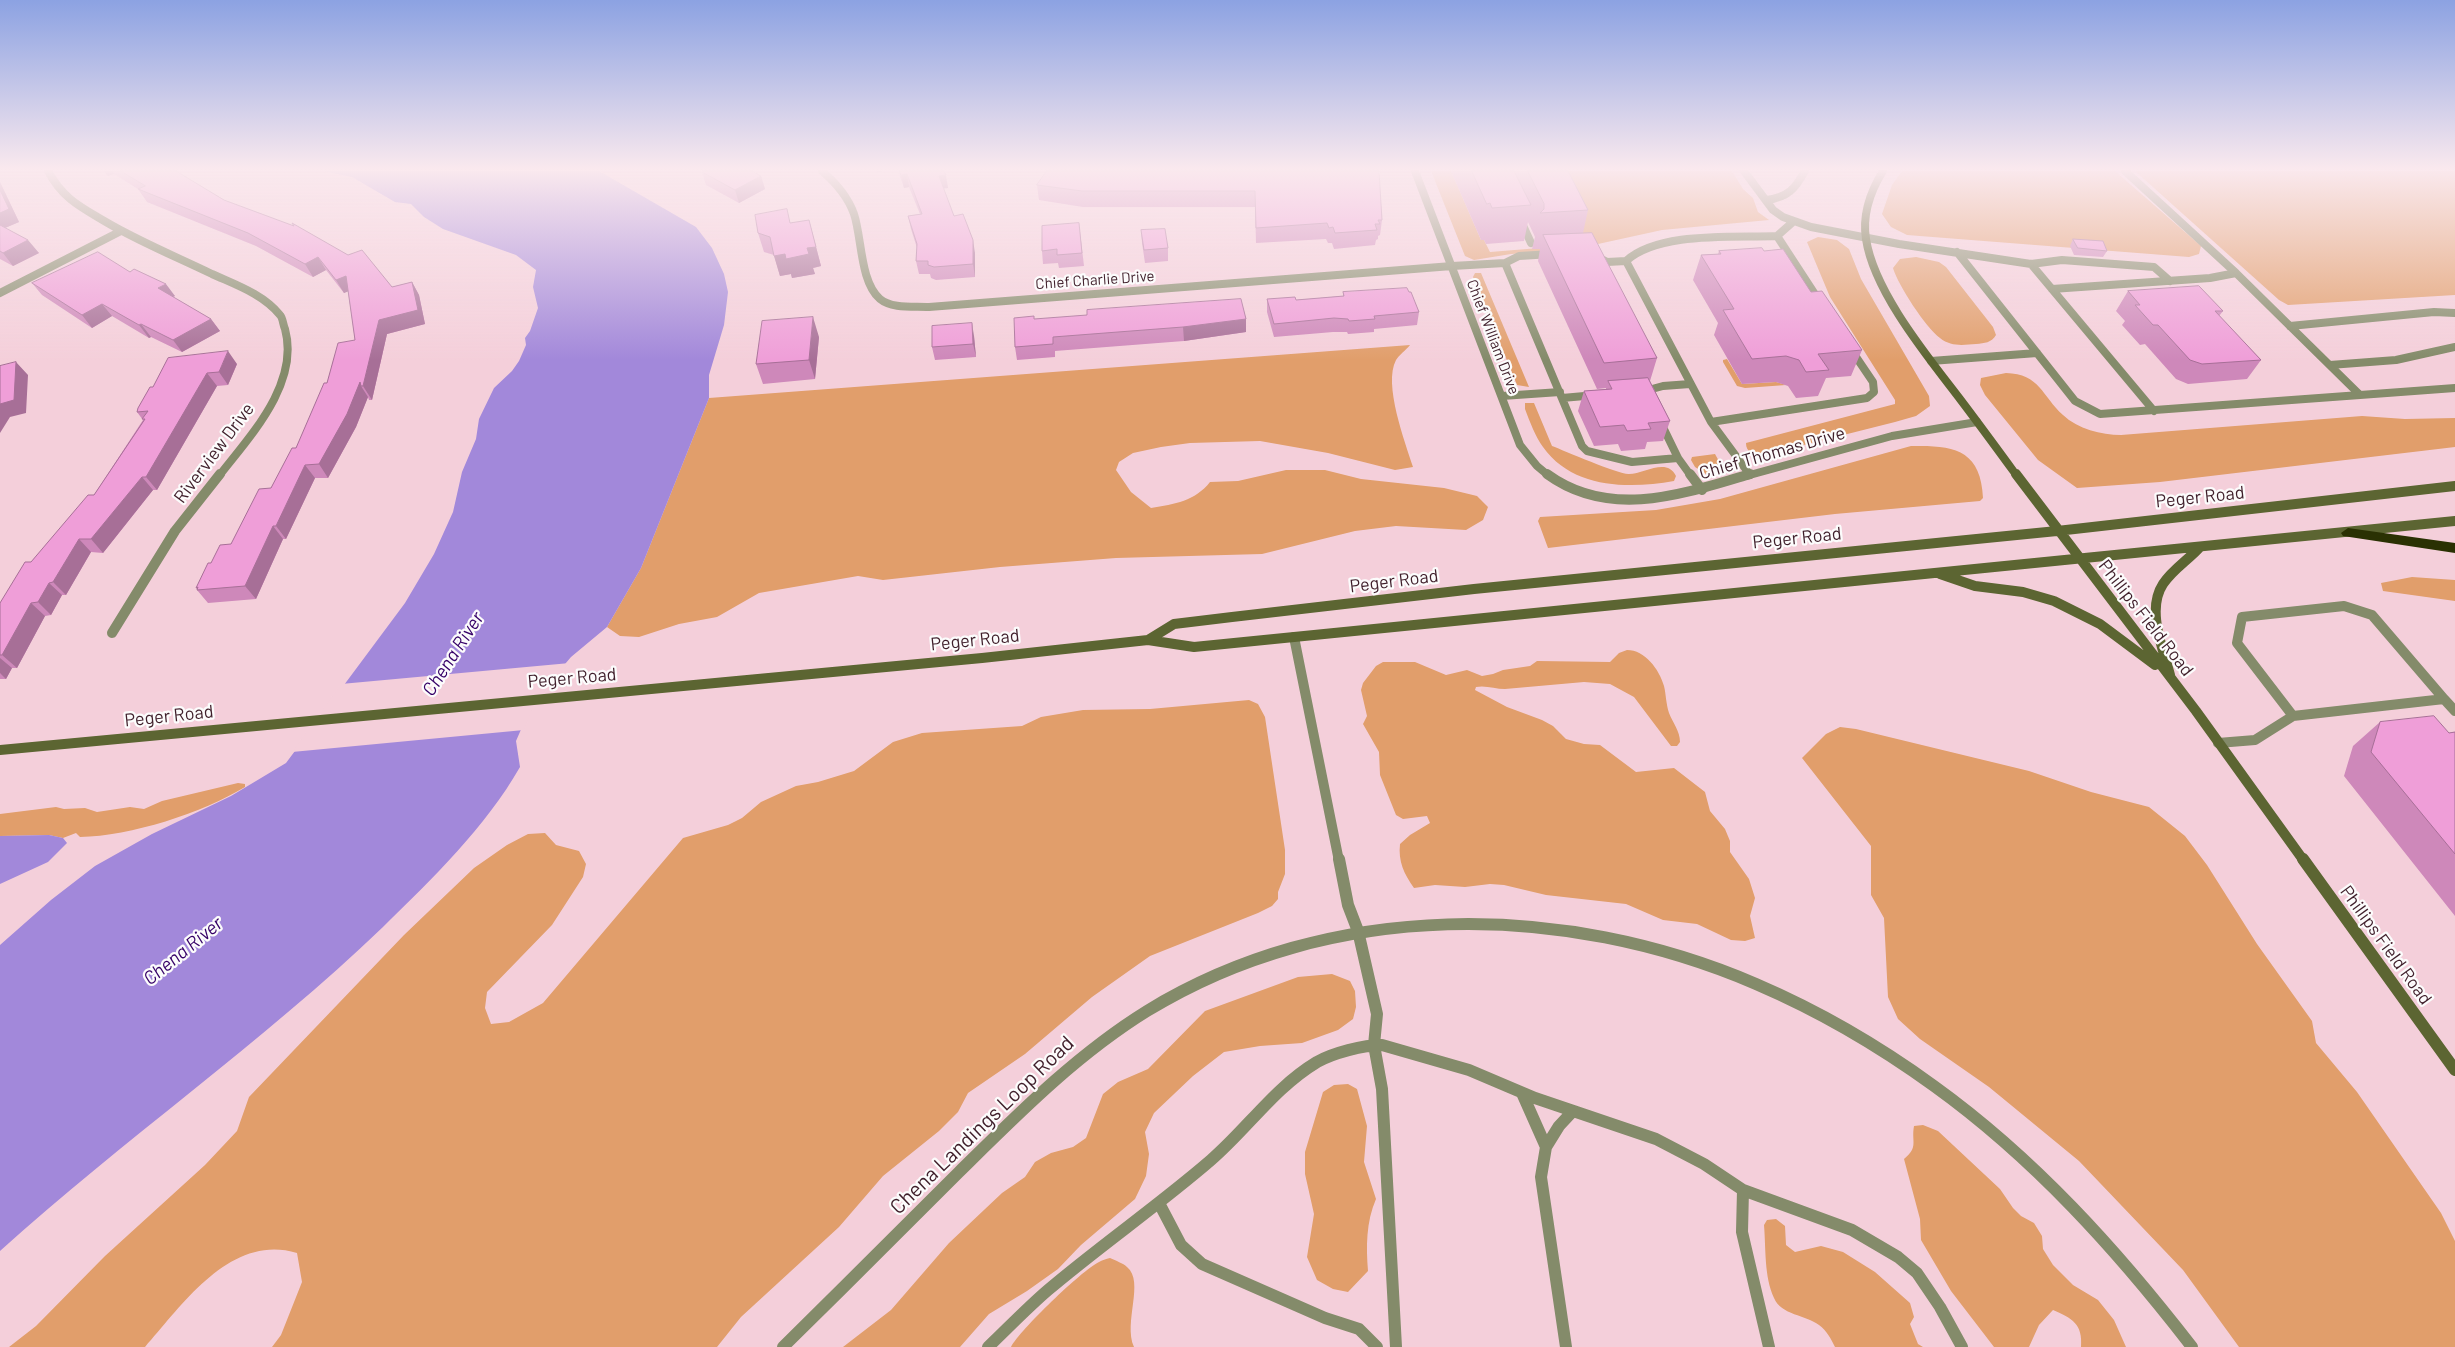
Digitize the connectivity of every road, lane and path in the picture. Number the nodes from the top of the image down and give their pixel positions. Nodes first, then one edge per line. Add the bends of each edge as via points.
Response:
1 (114, 234) edge
2 (129, 234) edge
3 (858, 234) edge
4 (1439, 234) edge
5 (1527, 234) edge
6 (1779, 234) edge
7 (1852, 234) edge
8 (2193, 234) edge
9 (1777, 236) junction
10 (1865, 236) junction
11 (1531, 243) dead end
12 (1587, 252) edge
13 (1957, 252) junction
14 (1561, 253) edge
15 (1626, 261) junction
16 (1505, 262) junction
17 (2031, 264) junction
18 (1452, 266) junction
19 (2236, 273) junction
20 (2170, 281) junction
21 (2052, 289) junction
22 (0, 293) edge
23 (1825, 309) edge
24 (2455, 313) edge
25 (2290, 326) junction
26 (1846, 341) edge
27 (2455, 347) edge
28 (2037, 353) junction
29 (1931, 361) junction
30 (2330, 365) junction
31 (1690, 384) junction
32 (2455, 388) edge
33 (1627, 393) edge
34 (1609, 394) edge
35 (2360, 394) junction
36 (1561, 395) junction
37 (1502, 396) junction
38 (1650, 400) junction
39 (2154, 411) junction
40 (1711, 422) junction
41 (1977, 422) junction
42 (1678, 458) junction
43 (1750, 475) junction
44 (2455, 486) edge
45 (1702, 490) junction
46 (1574, 491) joint
47 (2455, 521) edge
48 (2057, 531) junction
49 (2348, 533) junction
50 (2199, 548) junction
51 (2455, 548) edge
52 (2078, 558) junction
53 (1937, 572) junction
54 (112, 633) dead end
55 (1294, 637) junction
56 (1148, 640) junction
57 (2171, 678) junction
58 (2444, 699) junction
59 (2455, 711) edge
60 (2294, 716) junction
61 (2218, 743) junction
62 (0, 750) edge
63 (1358, 931) junction
64 (1374, 1045) junction
65 (2455, 1070) edge
66 (1522, 1093) junction
67 (1574, 1111) junction
68 (1546, 1147) junction
69 (1743, 1190) junction
70 (1159, 1203) junction
71 (783, 1347) edge
72 (988, 1347) edge
73 (1377, 1347) edge
74 (1396, 1347) edge
75 (1566, 1347) edge
76 (1770, 1347) edge
77 (1962, 1347) edge
78 (2192, 1347) edge

1 - 22 street
2 - 54 street, Riverview Drive via 256,294 281,316 288,348 285,370 258,426 175,531
3 - 18 street, Chief Charlie Drive via 870,288 879,298 890,303 929,307
4 - 18 street, Chief William Drive
5 - 11 street
6 - 9 street
7 - 10 street
8 - 19 street
9 - 15 street via 1678,240 1637,251
9 - 23 street
10 - 13 street
10 - 29 main road, Phillips Field Road via 1882,283
12 - 15 street via 1607,262
13 - 17 street
13 - 28 street
14 - 16 street, Chief Charlie Drive via 1519,256
15 - 31 street
16 - 18 street, Chief Charlie Drive
16 - 36 street
17 - 20 street via 2062,260 2154,267
17 - 21 street
18 - 37 street, Chief William Drive
19 - 20 street
19 - 25 street
20 - 21 street
21 - 39 street
24 - 25 street via 2434,312
25 - 30 street
26 - 40 street via 1873,382 1874,392 1867,398
27 - 30 street via 2396,360
28 - 29 street
28 - 39 street via 2075,401 2087,409 2100,414
29 - 41 main road, Phillips Field Road
30 - 35 street
31 - 38 street via 1663,386
31 - 40 street
32 - 35 street
33 - 38 street
34 - 36 street
35 - 39 street
36 - 37 street
36 - 42 street via 1587,451 1632,462
37 - 46 street, Chief William Drive via 1528,458 1549,477
38 - 42 street
40 - 43 street
41 - 43 street, Chief Thomas Drive via 1914,431
41 - 48 main road, Phillips Field Road
42 - 45 street
43 - 45 street, Chief Thomas Drive
44 - 48 main road, Peger Road
45 - 46 street, Chief Thomas Drive via 1628,501
47 - 49 main road, Peger Road
48 - 52 main road, Phillips Field Road
48 - 56 main road, Peger Road via 1474,589 1174,624
49 - 50 main road, Peger Road
49 - 51 highway
50 - 52 main road, Peger Road
50 - 57 main road via 2162,585 2156,601 2156,617
52 - 53 main road, Peger Road
52 - 57 main road, Phillips Field Road
53 - 55 main road, Peger Road
53 - 57 main road via 1979,587 2036,595 2061,605 2127,641
55 - 56 main road, Peger Road via 1194,647
55 - 63 street via 1348,905
56 - 62 main road, Peger Road
57 - 61 main road, Phillips Field Road
58 - 59 street
58 - 60 street
58 - 60 street via 2372,615 2344,606 2242,617 2237,643
60 - 61 street via 2256,740
61 - 65 main road, Phillips Field Road
63 - 64 street via 1377,1014
63 - 71 street, Chena Landings Loop Road via 1288,948 1210,977 1164,1000 1090,1049 1039,1093
63 - 78 street, Chena Landings Loop Road via 1456,921 1567,929 1649,947 1716,968 1826,1018 1896,1060 1992,1131 2075,1209 2116,1253
64 - 66 street via 1469,1070
64 - 70 street via 1319,1062 1296,1076 1217,1155
64 - 74 street via 1382,1089
66 - 67 street
66 - 68 street
67 - 68 street via 1559,1126
67 - 69 street via 1656,1139 1704,1164
68 - 75 street via 1541,1177
69 - 76 street via 1742,1232
69 - 77 street via 1852,1230 1898,1256 1917,1273
70 - 72 street via 1048,1290
70 - 73 street via 1182,1245 1202,1264 1325,1318 1360,1329

